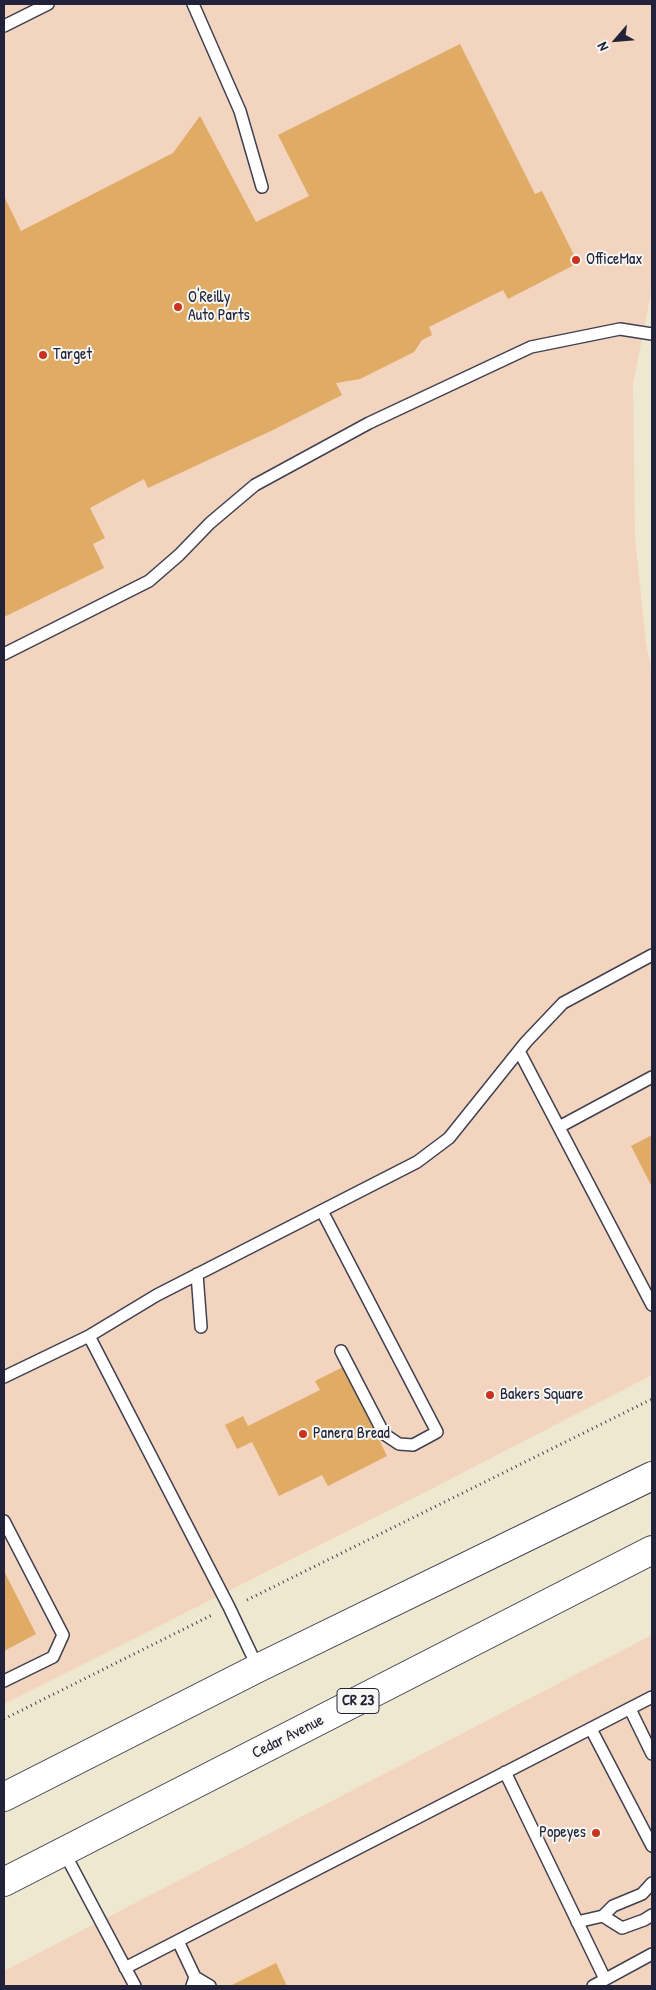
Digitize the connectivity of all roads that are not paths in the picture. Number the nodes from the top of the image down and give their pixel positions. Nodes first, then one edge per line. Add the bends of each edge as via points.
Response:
1 (48, 4) edge
2 (193, 4) edge
3 (4, 26) edge
4 (262, 187) dead end
5 (652, 334) edge
6 (4, 654) edge
7 (652, 955) edge
8 (519, 1051) junction
9 (652, 1077) edge
10 (559, 1127) junction
11 (322, 1211) junction
12 (197, 1274) junction
13 (652, 1305) edge
14 (201, 1327) dead end
15 (89, 1336) junction
16 (341, 1352) dead end
17 (4, 1377) edge
18 (652, 1476) edge
19 (4, 1521) edge
20 (652, 1550) edge
21 (258, 1668) junction
22 (4, 1682) edge
23 (652, 1697) edge
24 (630, 1709) junction
25 (591, 1729) junction
26 (652, 1754) edge
27 (505, 1772) junction
28 (4, 1797) edge
29 (652, 1846) edge
30 (64, 1852) junction
31 (4, 1882) edge
32 (652, 1883) edge
33 (652, 1915) edge
34 (603, 1916) junction
35 (577, 1922) junction
36 (178, 1941) junction
37 (652, 1954) edge
38 (125, 1968) junction
39 (605, 1979) junction
40 (193, 1981) edge
41 (135, 1986) edge
42 (210, 1986) edge
43 (593, 1986) edge

1 - 3 lane
2 - 4 lane via 240,111
5 - 6 lane via 620,329 532,347 369,423 255,485 149,581
7 - 8 lane via 563,1003
8 - 10 lane
8 - 11 lane via 449,1138 417,1162
9 - 10 lane
10 - 13 lane
11 - 12 lane
11 - 16 lane via 437,1432 413,1445 399,1444 384,1434
12 - 14 lane
12 - 15 lane
15 - 17 lane
15 - 21 lane
18 - 21 main road
19 - 22 lane via 63,1635 53,1657
20 - 30 main road, Cedar Avenue / CR 23
21 - 28 main road
23 - 24 lane
24 - 25 lane
24 - 26 lane
25 - 27 lane
25 - 29 lane
27 - 35 lane
27 - 36 lane
30 - 31 main road, Cedar Avenue / CR 23
30 - 38 lane
32 - 34 lane via 642,1894 613,1906
33 - 34 lane via 622,1928
34 - 35 lane
35 - 39 lane
36 - 38 lane
36 - 40 lane
37 - 39 lane
38 - 41 lane
39 - 43 lane
40 - 42 lane

